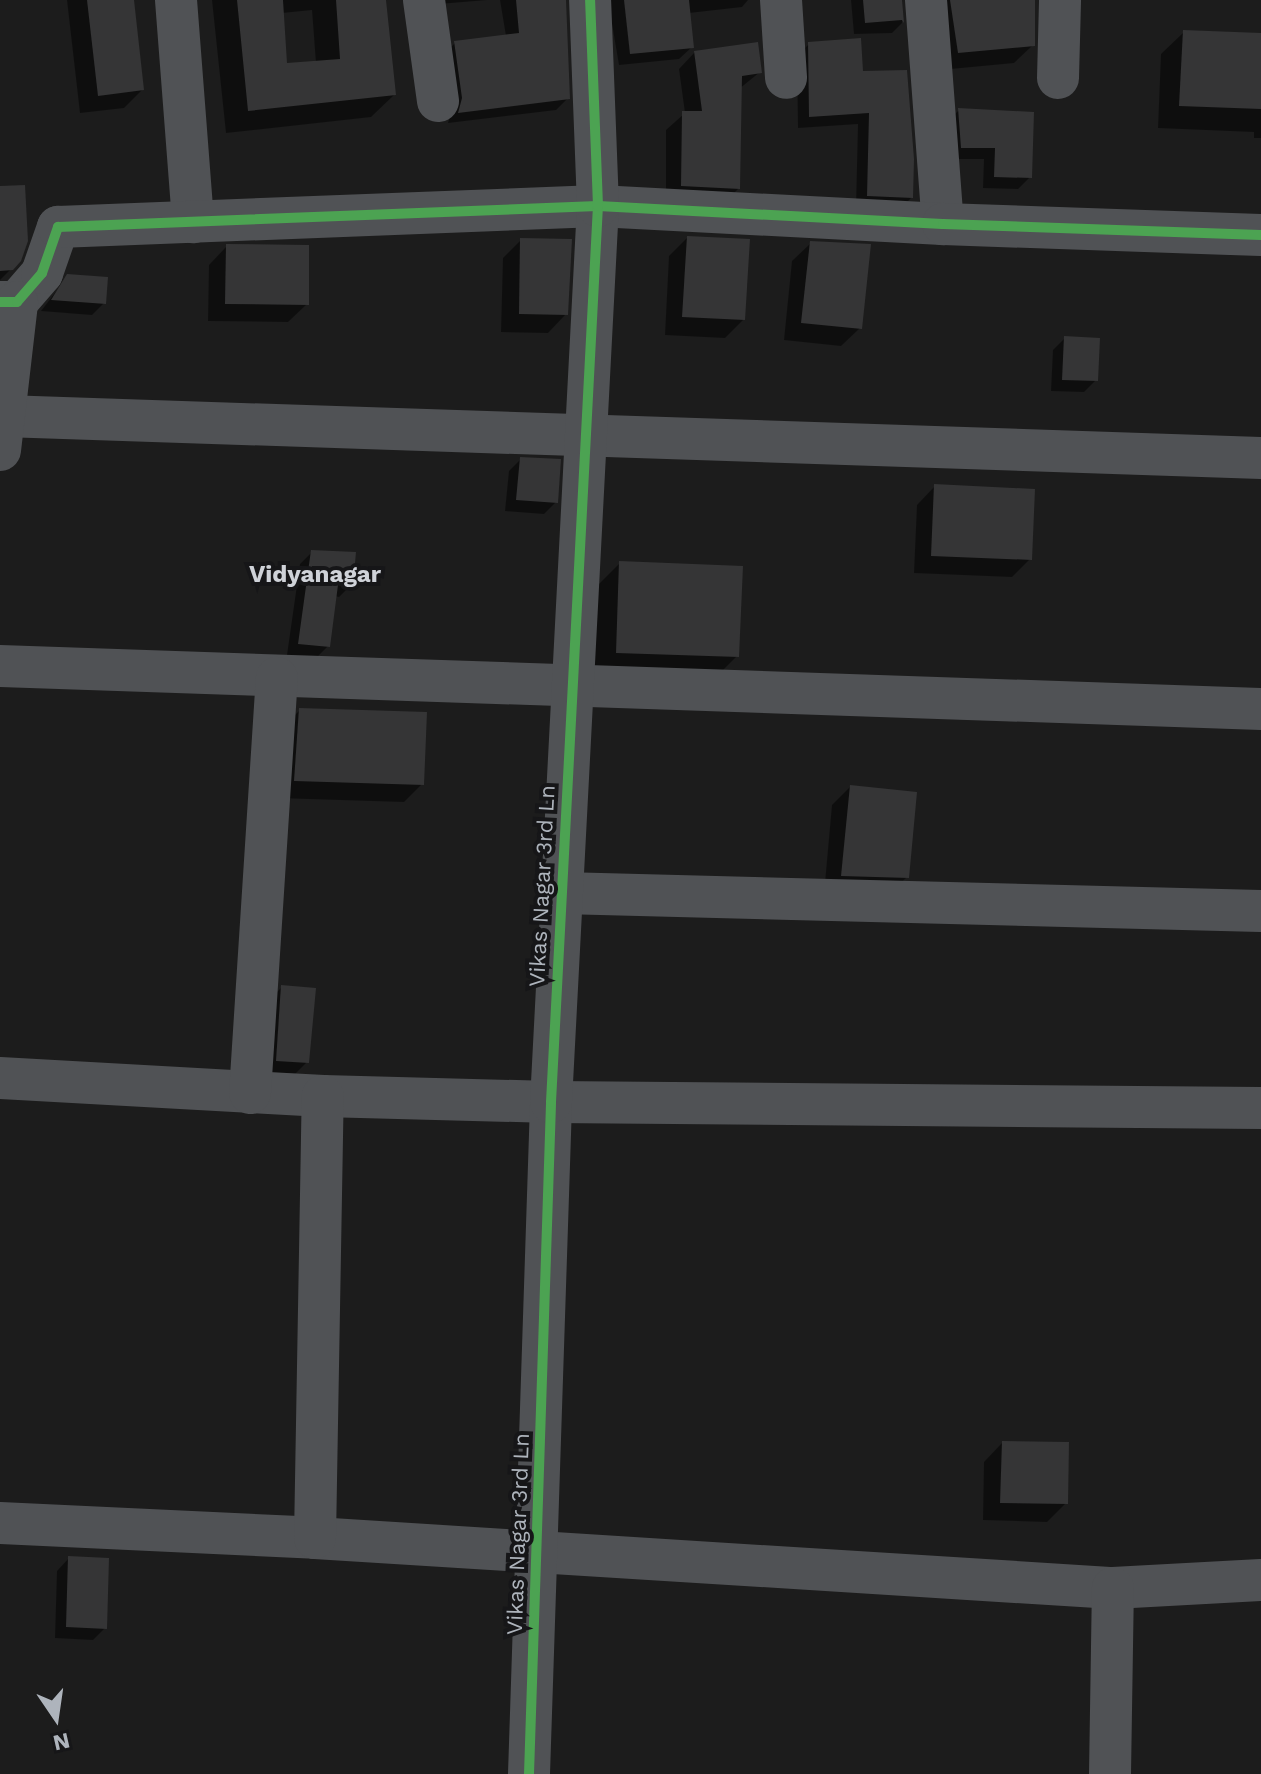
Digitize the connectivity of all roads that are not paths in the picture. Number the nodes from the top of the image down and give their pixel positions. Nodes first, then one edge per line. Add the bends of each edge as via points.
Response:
1 (176, 0) edge
2 (424, 0) edge
3 (590, 0) edge
4 (781, 0) edge
5 (926, 0) edge
6 (1060, 0) edge
7 (786, 78) dead end
8 (1058, 78) dead end
9 (438, 101) dead end
10 (598, 206) junction
11 (193, 222) junction
12 (943, 224) junction
13 (1261, 235) edge
14 (9, 302) edge
15 (2, 433) edge
16 (586, 437) junction
17 (1261, 458) edge
18 (0, 666) edge
19 (277, 678) junction
20 (573, 687) junction
21 (1261, 709) edge
22 (562, 893) junction
23 (1261, 911) edge
24 (0, 1078) edge
25 (250, 1093) junction
26 (323, 1096) junction
27 (551, 1102) junction
28 (1261, 1108) edge
29 (0, 1523) edge
30 (315, 1538) junction
31 (538, 1555) junction
32 (1261, 1580) edge
33 (1113, 1588) junction
34 (529, 1774) edge
35 (1110, 1774) edge

1 - 11 street
2 - 9 street
3 - 10 street, Vikas Nagar 3rd Ln
4 - 7 street
5 - 12 street
6 - 8 street
10 - 11 street
10 - 12 street
10 - 16 street, Vikas Nagar 3rd Ln
11 - 14 street via 58,227 42,273
12 - 13 street
14 - 15 street
15 - 16 street
16 - 17 street
16 - 20 street, Vikas Nagar 3rd Ln
18 - 19 street
19 - 20 street
19 - 25 street
20 - 21 street
20 - 22 street, Vikas Nagar 3rd Ln
22 - 23 street
22 - 27 street, Vikas Nagar 3rd Ln
24 - 25 street
25 - 26 street
26 - 27 street
26 - 30 street
27 - 28 street
27 - 31 street, Vikas Nagar 3rd Ln
29 - 30 street
30 - 31 street
31 - 33 street
31 - 34 street, Vikas Nagar 3rd Ln
32 - 33 street
33 - 35 street

